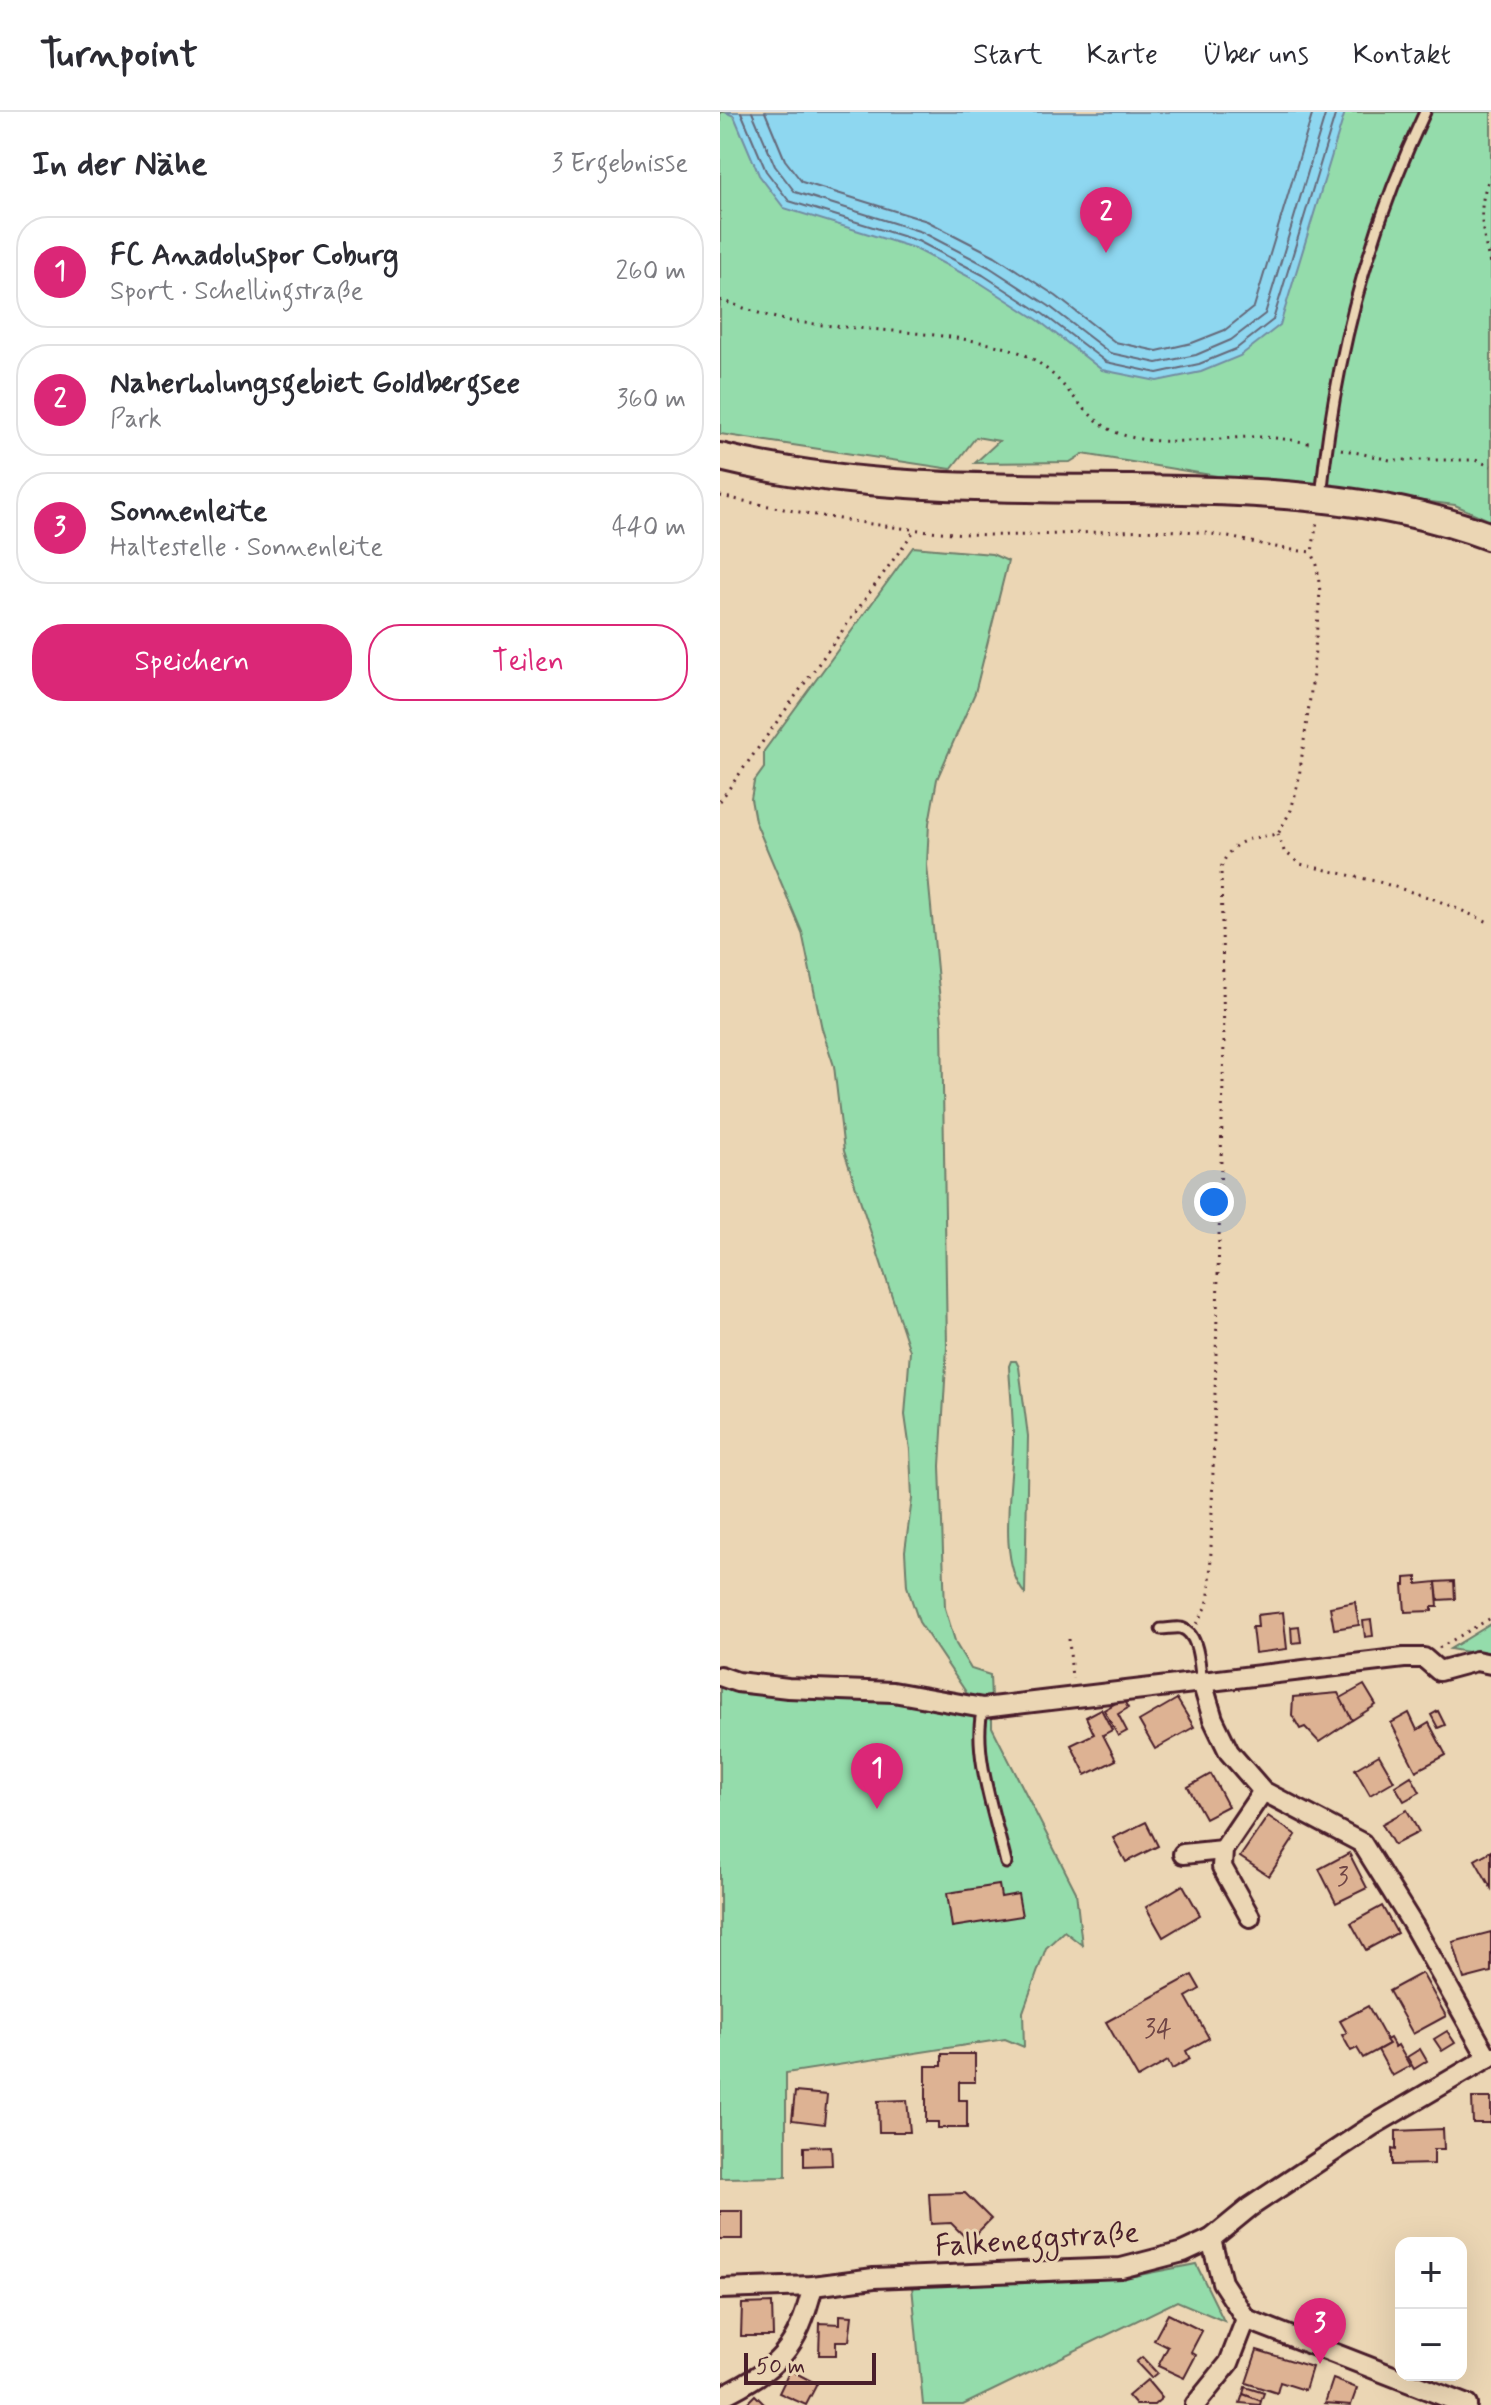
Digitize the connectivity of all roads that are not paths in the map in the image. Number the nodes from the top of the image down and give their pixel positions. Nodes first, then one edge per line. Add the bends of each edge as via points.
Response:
1 (1425, 112) edge
2 (720, 457) edge
3 (1321, 498) junction
4 (1491, 537) edge
5 (1161, 1629) dead end
6 (1491, 1664) edge
7 (720, 1676) edge
8 (1202, 1682) junction
9 (983, 1708) junction
10 (1263, 1791) junction
11 (1223, 1850) junction
12 (1183, 1854) dead end
13 (1006, 1863) dead end
14 (1250, 1917) dead end
15 (1490, 2057) edge
16 (1211, 2239) junction
17 (813, 2286) junction
18 (720, 2289) edge
19 (1246, 2319) junction
20 (720, 2397) edge
21 (1195, 2405) edge
22 (1467, 2405) edge

1 - 3 lane via 1377,228 1353,307
2 - 3 street via 801,473 916,485 1206,490
3 - 4 street via 1427,517
5 - 8 lane via 1181,1628 1191,1635
6 - 8 street via 1476,1661 1439,1671 1424,1658 1404,1658
7 - 9 street via 788,1688 893,1692
8 - 9 street
8 - 10 street via 1229,1752
9 - 13 lane via 981,1754
10 - 11 street
10 - 15 street via 1362,1843
11 - 12 street
11 - 14 street via 1222,1867
15 - 16 street, Falkeneggstraße via 1346,2142
16 - 17 street, Falkeneggstraße via 1121,2268 874,2278
16 - 19 street via 1222,2282
17 - 18 street, Falkeneggstraße
17 - 20 street via 805,2321 791,2347 753,2380
19 - 21 street via 1229,2363
19 - 22 street

